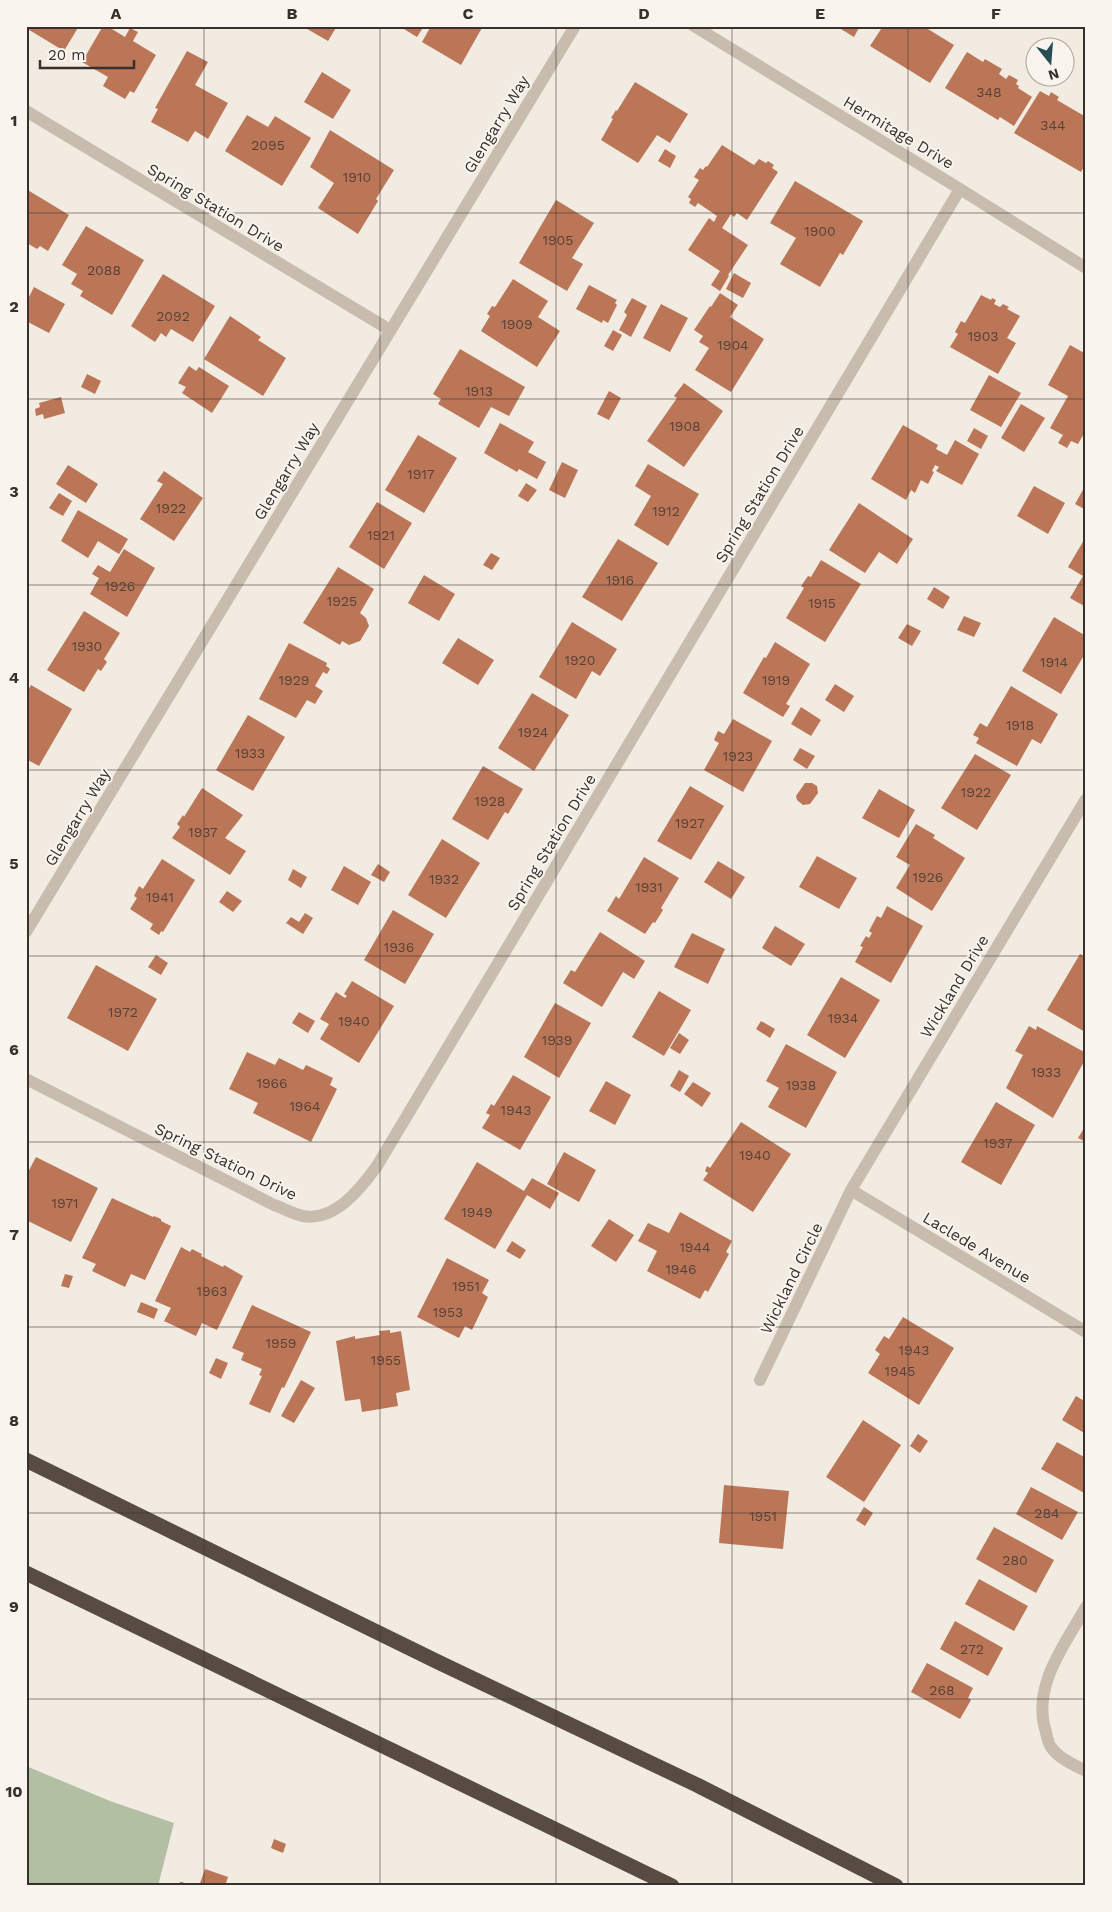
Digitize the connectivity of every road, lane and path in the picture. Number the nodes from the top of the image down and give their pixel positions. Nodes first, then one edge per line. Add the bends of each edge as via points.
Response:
1 (575, 26) edge
2 (694, 26) edge
3 (26, 111) edge
4 (960, 188) junction
5 (1086, 268) edge
6 (390, 330) junction
7 (1086, 799) edge
8 (26, 932) edge
9 (26, 1079) edge
10 (851, 1190) junction
11 (1086, 1332) edge
12 (760, 1380) dead end
13 (26, 1460) edge
14 (26, 1573) edge
15 (1086, 1607) edge
16 (1086, 1771) edge
17 (672, 1886) edge
18 (896, 1886) edge

1 - 6 street, Glengarry Way
2 - 4 street, Hermitage Drive
3 - 6 street, Spring Station Drive
4 - 5 street, Hermitage Drive
4 - 9 street, Spring Station Drive via 362,1187 328,1213 304,1216 274,1205
6 - 8 street, Glengarry Way
7 - 10 street, Wickland Drive
10 - 11 street, Laclede Avenue
10 - 12 street, Wickland Circle
13 - 18 highway via 697,1785
14 - 17 highway
15 - 16 street via 1053,1665 1042,1695 1042,1719 1051,1747

